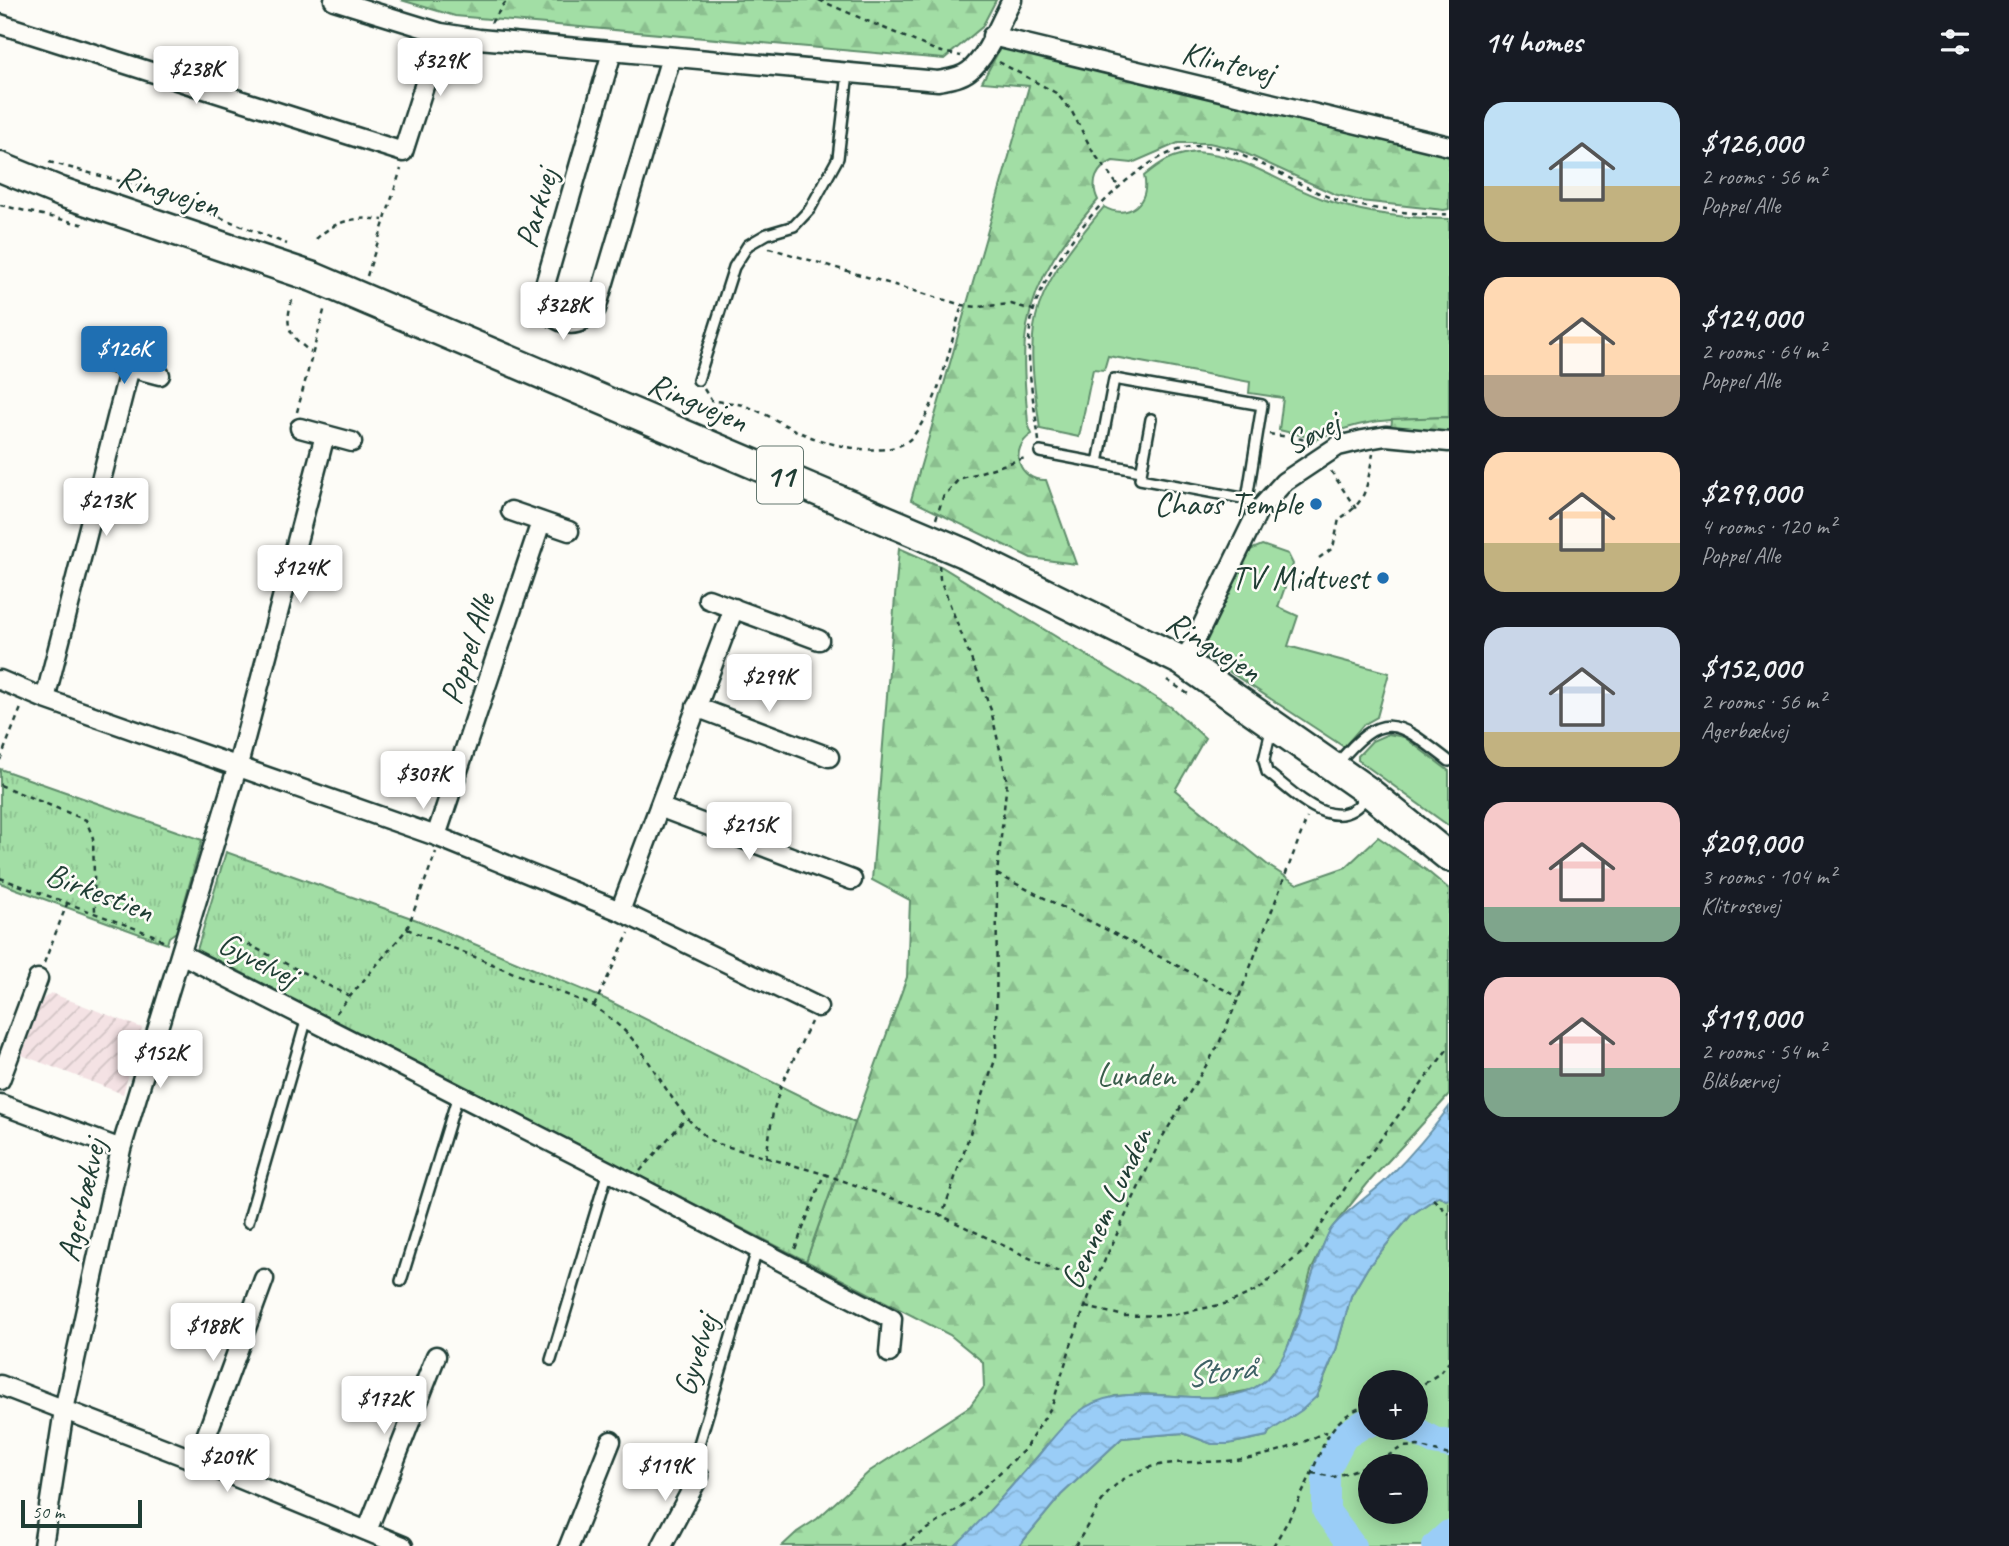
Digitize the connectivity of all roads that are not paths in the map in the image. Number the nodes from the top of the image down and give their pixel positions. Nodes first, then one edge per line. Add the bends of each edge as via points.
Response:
1 (334, 0) edge
2 (1012, 0) edge
3 (0, 24) edge
4 (441, 33) junction
5 (992, 36) junction
6 (612, 52) junction
7 (671, 57) junction
8 (848, 73) junction
9 (1449, 146) edge
10 (0, 167) edge
11 (0, 186) edge
12 (61, 192) junction
13 (98, 359) dead end
14 (130, 367) junction
15 (160, 375) dead end
16 (698, 380) road end
17 (1151, 419) dead end
18 (300, 428) road end
19 (325, 435) junction
20 (352, 442) dead end
21 (1449, 442) edge
22 (1040, 452) road end
23 (1098, 463) junction
24 (1141, 471) junction
25 (1252, 505) junction
26 (510, 511) dead end
27 (541, 522) junction
28 (569, 531) dead end
29 (708, 598) dead end
30 (734, 608) junction
31 (819, 640) dead end
32 (1174, 671) junction
33 (0, 680) edge
34 (36, 695) junction
35 (696, 708) junction
36 (1273, 725) junction
37 (829, 757) dead end
38 (1449, 761) edge
39 (238, 765) junction
40 (1334, 768) junction
41 (1369, 792) junction
42 (659, 807) junction
43 (436, 836) junction
44 (1449, 857) edge
45 (852, 880) dead end
46 (628, 915) junction
47 (181, 954) junction
48 (38, 979) road end
49 (818, 1007) road end
50 (307, 1018) junction
51 (0, 1080) edge
52 (457, 1095) junction
53 (0, 1104) edge
54 (121, 1149) junction
55 (608, 1171) junction
56 (248, 1222) dead end
57 (757, 1250) junction
58 (264, 1279) dead end
59 (401, 1281) dead end
60 (888, 1353) dead end
61 (436, 1356) dead end
62 (551, 1360) dead end
63 (0, 1385) edge
64 (64, 1410) junction
65 (611, 1441) dead end
66 (197, 1461) junction
67 (699, 1476) joint
68 (367, 1531) junction
69 (43, 1546) edge
70 (403, 1546) edge
71 (569, 1546) edge
72 (662, 1546) edge

1 - 4 street
2 - 5 street
3 - 4 street via 403,152
4 - 6 street
5 - 8 street via 981,58 955,78 938,81
5 - 9 street, Klintevej
6 - 7 street
6 - 7 street, Parkvej via 542,295 544,310 572,324 586,321 596,309
7 - 8 street
8 - 16 lane via 838,158 810,209 794,226 748,244 734,268
10 - 12 main road, Ringvejen / 11
11 - 12 main road, Ringvejen / 11
12 - 32 main road, Ringvejen / 11 via 313,276 966,554
13 - 14 street
14 - 15 street
14 - 34 street
17 - 24 lane
18 - 19 street
19 - 20 street
19 - 39 street
21 - 25 street, Søvej via 1386,436 1338,446
22 - 23 lane
23 - 24 lane
23 - 25 lane via 1114,379 1262,405
24 - 25 lane via 1140,479
25 - 32 street, Søvej via 1190,651
26 - 27 street
27 - 28 street
27 - 43 street, Poppel Alle
29 - 30 street
30 - 31 street
30 - 35 street
32 - 36 main road, Ringvejen / 11
33 - 34 street
34 - 39 street
35 - 37 street
35 - 42 street
36 - 40 main road, Ringvejen / 11
36 - 41 lane via 1264,760 1267,772 1312,805 1343,816 1358,808
38 - 40 lane via 1415,735 1387,725 1364,736
39 - 43 street
39 - 47 street, Agerbækvej
40 - 41 main road, Ringvejen / 11
41 - 44 main road, Ringvejen / 11
42 - 45 street
42 - 46 street
43 - 46 street
46 - 49 street
47 - 50 street, Gyvelvej
47 - 54 street, Agerbækvej
48 - 51 street
50 - 52 street, Gyvelvej
50 - 56 lane, Gyvelvej
52 - 55 street, Gyvelvej
52 - 59 lane
53 - 54 street
54 - 64 street, Agerbækvej
55 - 57 street, Gyvelvej
55 - 62 lane
57 - 60 street, Gyvelvej via 892,1319
57 - 67 lane, Gyvelvej via 693,1464
58 - 66 street
61 - 68 street
63 - 64 street
64 - 66 street
64 - 69 street, Agerbækvej
65 - 71 street
66 - 68 street
67 - 72 street
68 - 70 street

